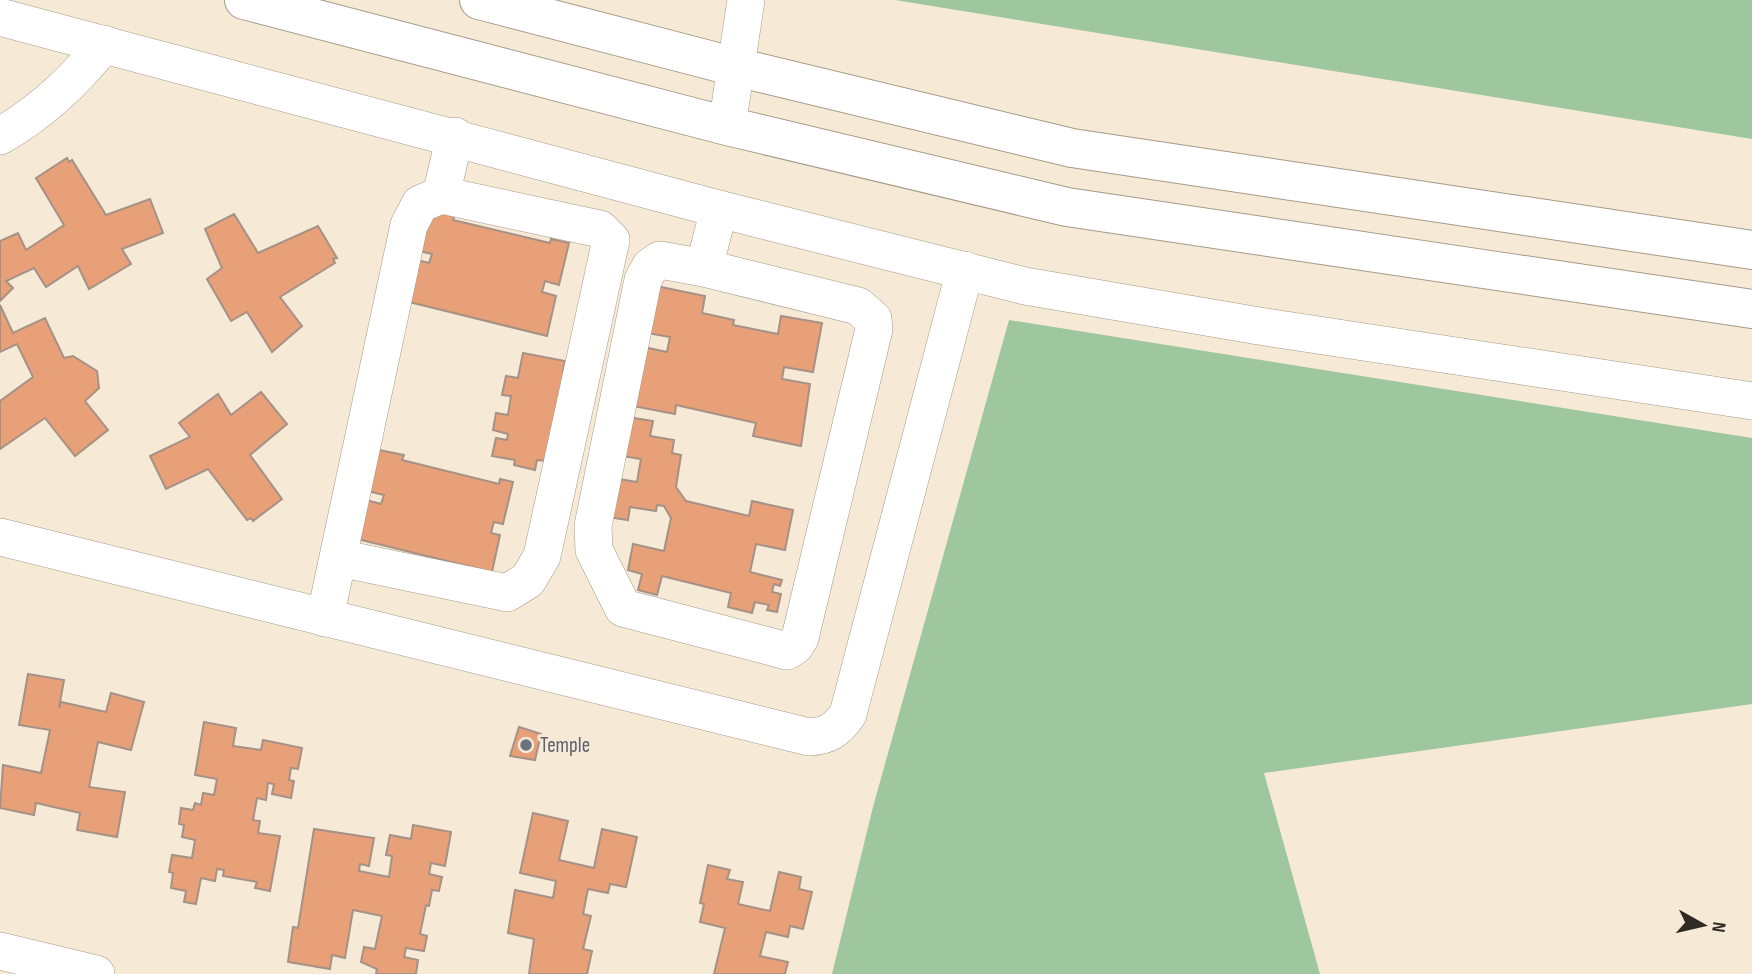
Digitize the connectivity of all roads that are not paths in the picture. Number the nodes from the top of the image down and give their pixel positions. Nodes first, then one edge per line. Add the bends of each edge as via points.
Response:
1 (244, 0) edge
2 (479, 0) edge
3 (746, 0) edge
4 (0, 17) edge
5 (104, 44) junction
6 (736, 67) junction
7 (727, 125) junction
8 (0, 136) edge
9 (455, 136) junction
10 (441, 195) junction
11 (719, 209) junction
12 (1752, 250) edge
13 (704, 268) junction
14 (965, 270) junction
15 (1752, 309) edge
16 (1752, 401) edge
17 (0, 537) edge
18 (339, 558) junction
19 (326, 618) junction
20 (0, 951) edge
21 (96, 974) edge

1 - 7 main road
2 - 6 main road
3 - 6 street
4 - 5 street
5 - 8 street via 75,81
5 - 9 street
6 - 7 street
6 - 12 main road via 1072,148
7 - 15 main road via 1067,207
9 - 10 street
9 - 11 street
10 - 18 street via 420,204 409,225
10 - 18 street via 600,229 611,240 542,556 528,580 507,593
11 - 13 street
11 - 14 street
13 - 13 street via 660,260 643,280 593,526 594,550 623,608 787,651 800,638 873,319 858,306
14 - 16 street via 1025,286 1245,323
14 - 19 street via 848,714 839,728 824,737
17 - 19 street
18 - 19 street
20 - 21 street

